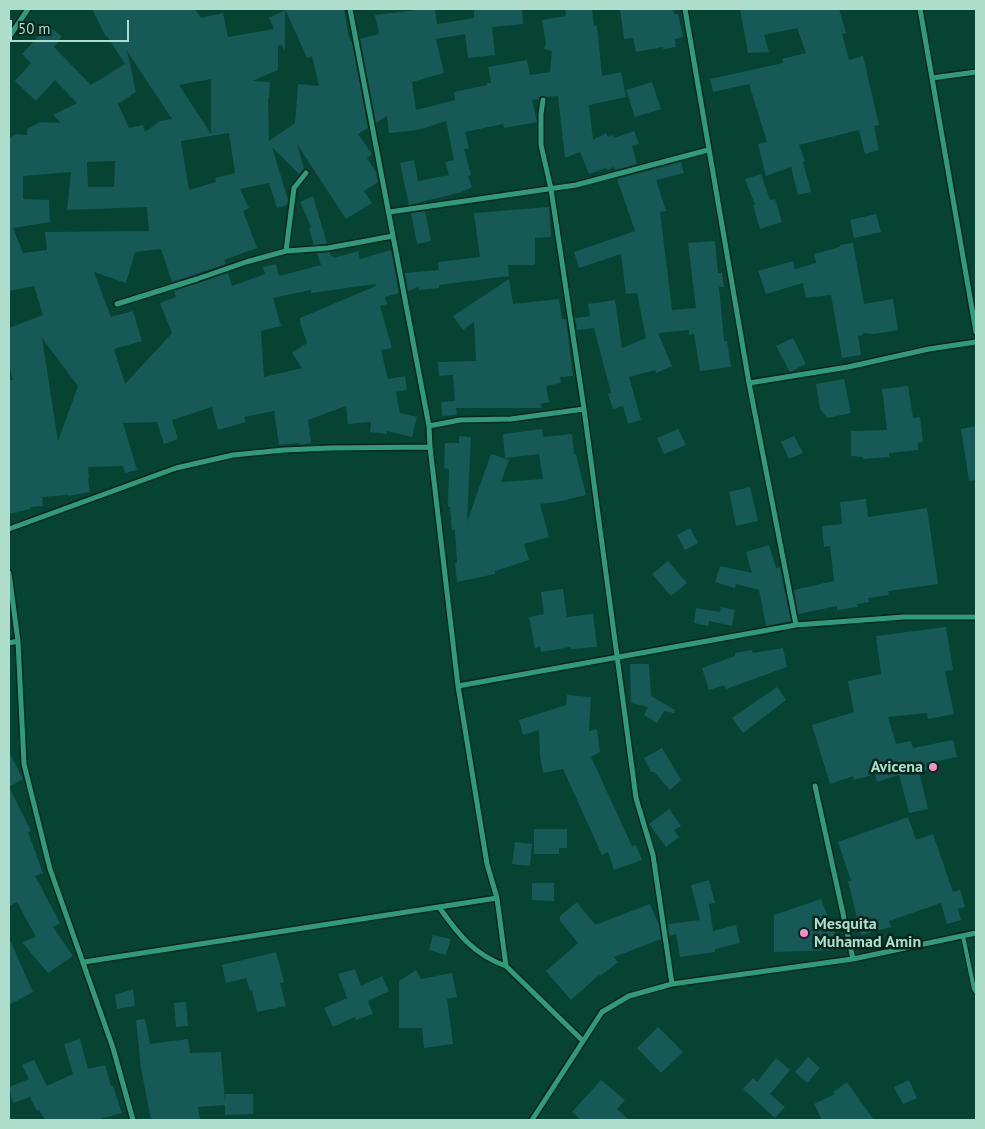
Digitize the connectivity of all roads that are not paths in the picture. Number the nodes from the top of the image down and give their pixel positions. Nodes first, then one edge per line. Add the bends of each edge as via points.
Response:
1 (28, 9) edge
2 (350, 9) edge
3 (354, 9) edge
4 (685, 9) edge
5 (920, 9) edge
6 (9, 37) edge
7 (976, 72) edge
8 (932, 78) junction
9 (543, 100) dead end
10 (708, 150) junction
11 (306, 173) dead end
12 (551, 189) junction
13 (389, 212) junction
14 (393, 236) junction
15 (286, 251) junction
16 (117, 304) dead end
17 (976, 332) edge
18 (976, 342) edge
19 (749, 383) junction
20 (584, 409) junction
21 (430, 426) junction
22 (430, 447) junction
23 (9, 529) edge
24 (9, 573) edge
25 (976, 617) edge
26 (796, 626) junction
27 (18, 641) junction
28 (9, 643) edge
29 (616, 657) junction
30 (458, 686) junction
31 (816, 786) dead end
32 (497, 898) junction
33 (439, 907) junction
34 (976, 933) edge
35 (963, 936) junction
36 (853, 959) junction
37 (84, 962) junction
38 (506, 966) junction
39 (672, 984) junction
40 (976, 992) edge
41 (583, 1041) junction
42 (133, 1120) edge
43 (532, 1120) edge

1 - 6 street
2 - 3 street
2 - 13 street
4 - 10 street
5 - 8 street
7 - 8 street
8 - 17 street
9 - 12 street via 541,145
10 - 12 street
10 - 19 street
11 - 15 street via 294,188
12 - 13 street
12 - 20 street
13 - 14 street
14 - 15 street via 328,248
14 - 21 street
15 - 16 street
18 - 19 street
19 - 26 street
20 - 21 street via 511,419 460,420
20 - 29 street
21 - 22 street
22 - 23 street via 303,449 233,455 176,468
22 - 30 street
24 - 27 street
25 - 26 street via 904,617
26 - 29 street
27 - 28 street
27 - 37 street via 24,764 50,869
29 - 30 street
29 - 39 street via 636,798 653,855
30 - 32 street via 487,864
31 - 36 street
32 - 33 street
32 - 38 street
33 - 37 street
33 - 38 street via 472,947
34 - 35 street
35 - 36 street
35 - 40 lane
36 - 39 street
37 - 42 street
38 - 41 street
39 - 41 street via 629,996 602,1012
41 - 43 street

